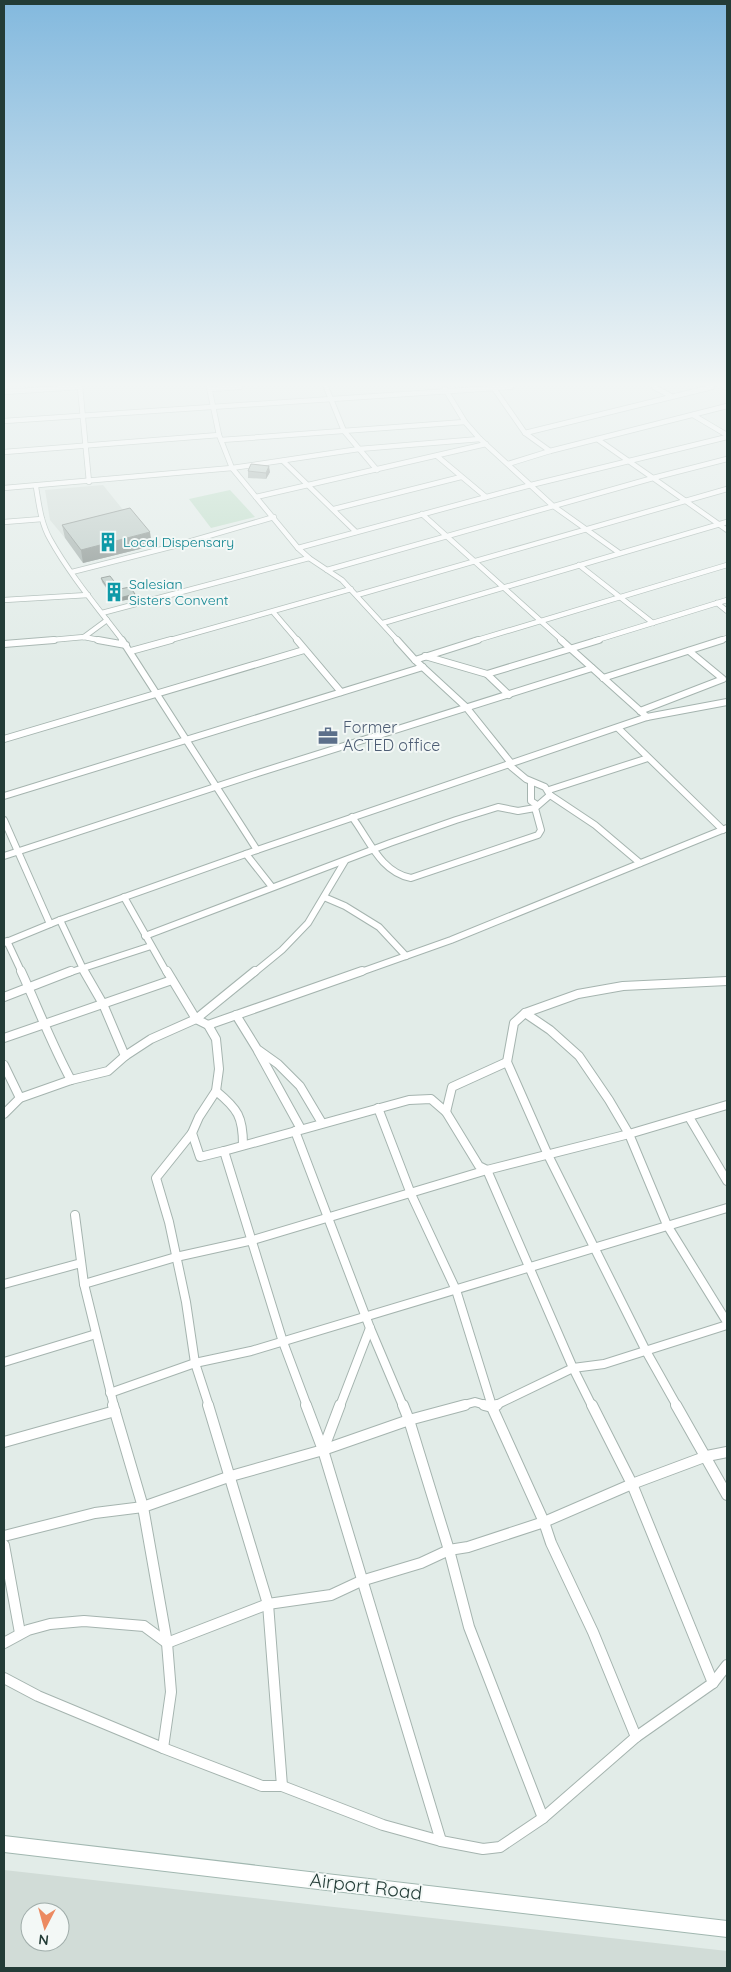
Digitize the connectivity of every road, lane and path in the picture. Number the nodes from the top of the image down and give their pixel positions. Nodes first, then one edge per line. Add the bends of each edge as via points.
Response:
1 (119, 479) edge
2 (241, 479) edge
3 (301, 479) edge
4 (335, 479) edge
5 (453, 479) edge
6 (464, 479) edge
7 (524, 479) edge
8 (555, 479) edge
9 (649, 479) edge
10 (654, 479) edge
11 (89, 482) joint
12 (307, 485) junction
13 (531, 485) junction
14 (36, 487) junction
15 (4, 488) edge
16 (727, 489) edge
17 (256, 497) junction
18 (486, 497) junction
19 (685, 501) junction
20 (552, 505) junction
21 (334, 509) junction
22 (422, 514) junction
23 (274, 517) junction
24 (42, 518) junction
25 (4, 522) edge
26 (727, 522) edge
27 (719, 524) junction
28 (587, 529) junction
29 (727, 530) edge
30 (356, 532) junction
31 (448, 536) junction
32 (298, 548) junction
33 (618, 552) junction
34 (309, 558) junction
35 (475, 562) junction
36 (579, 565) junction
37 (727, 565) edge
38 (327, 570) junction
39 (72, 572) junction
40 (504, 589) junction
41 (352, 590) junction
42 (88, 595) junction
43 (357, 595) junction
44 (620, 596) junction
45 (4, 600) edge
46 (727, 600) edge
47 (717, 603) junction
48 (727, 611) edge
49 (102, 613) junction
50 (274, 613) junction
51 (107, 620) junction
52 (539, 620) junction
53 (653, 622) junction
54 (383, 623) junction
55 (84, 637) junction
56 (727, 638) edge
57 (4, 644) edge
58 (126, 645) junction
59 (570, 648) junction
60 (304, 650) junction
61 (131, 651) junction
62 (688, 651) junction
63 (424, 656) junction
64 (415, 660) junction
65 (423, 667) junction
66 (592, 668) junction
67 (487, 674) junction
68 (603, 678) junction
69 (725, 679) edge
70 (342, 692) junction
71 (158, 694) junction
72 (509, 695) junction
73 (727, 702) edge
74 (466, 707) junction
75 (640, 711) junction
76 (647, 717) junction
77 (618, 728) junction
78 (4, 739) edge
79 (189, 740) junction
80 (648, 758) junction
81 (510, 764) junction
82 (531, 782) junction
83 (215, 786) junction
84 (550, 793) junction
85 (4, 796) edge
86 (536, 807) junction
87 (352, 817) junction
88 (4, 820) edge
89 (725, 829) edge
90 (256, 850) junction
91 (372, 850) junction
92 (17, 852) junction
93 (246, 854) junction
94 (4, 856) edge
95 (345, 861) junction
96 (640, 864) junction
97 (272, 888) junction
98 (124, 897) junction
99 (324, 897) junction
100 (60, 920) junction
101 (50, 924) junction
102 (145, 936) junction
103 (5, 942) edge
104 (151, 946) junction
105 (406, 956) junction
106 (82, 967) junction
107 (172, 980) junction
108 (727, 981) edge
109 (28, 988) junction
110 (4, 996) edge
111 (103, 1004) junction
112 (525, 1013) junction
113 (236, 1015) junction
114 (196, 1019) junction
115 (45, 1024) junction
116 (208, 1025) junction
117 (4, 1038) edge
118 (257, 1050) junction
119 (124, 1056) junction
120 (507, 1062) junction
121 (4, 1065) edge
122 (71, 1080) junction
123 (216, 1091) junction
124 (20, 1098) junction
125 (727, 1105) edge
126 (378, 1108) junction
127 (446, 1112) junction
128 (4, 1114) edge
129 (689, 1117) junction
130 (322, 1123) junction
131 (298, 1130) junction
132 (192, 1133) junction
133 (629, 1134) junction
134 (243, 1146) junction
135 (224, 1151) junction
136 (548, 1155) junction
137 (488, 1170) junction
138 (727, 1181) edge
139 (411, 1194) junction
140 (727, 1208) edge
141 (75, 1215) dead end
142 (329, 1216) junction
143 (667, 1225) junction
144 (253, 1240) junction
145 (595, 1247) junction
146 (176, 1257) junction
147 (82, 1263) junction
148 (529, 1267) junction
149 (4, 1284) edge
150 (84, 1284) junction
151 (456, 1290) junction
152 (367, 1317) junction
153 (727, 1324) edge
154 (370, 1328) junction
155 (96, 1334) junction
156 (283, 1342) junction
157 (646, 1351) junction
158 (4, 1362) edge
159 (195, 1363) junction
160 (573, 1368) junction
161 (110, 1393) junction
162 (492, 1407) junction
163 (115, 1411) junction
164 (409, 1420) junction
165 (4, 1442) edge
166 (323, 1450) junction
167 (727, 1452) edge
168 (707, 1456) junction
169 (231, 1476) junction
170 (632, 1484) junction
171 (727, 1495) edge
172 (143, 1507) junction
173 (544, 1522) junction
174 (4, 1536) edge
175 (4, 1545) edge
176 (449, 1550) junction
177 (361, 1581) junction
178 (268, 1604) junction
179 (20, 1634) junction
180 (4, 1643) edge
181 (167, 1643) junction
182 (727, 1665) edge
183 (4, 1678) edge
184 (712, 1683) junction
185 (636, 1737) junction
186 (164, 1748) junction
187 (282, 1786) junction
188 (543, 1818) junction
189 (441, 1841) junction
190 (4, 1844) edge
191 (727, 1929) edge

1 - 11 street
2 - 17 street
3 - 12 street
4 - 12 street
5 - 21 street
6 - 18 street
7 - 13 street
8 - 13 street
9 - 20 street
10 - 19 street
11 - 14 street
12 - 17 street
12 - 21 street
13 - 18 street
13 - 20 street
14 - 15 street
14 - 24 street
16 - 19 street
17 - 23 street
18 - 22 street
19 - 27 street
19 - 28 street
20 - 28 street
20 - 31 street
21 - 30 street
22 - 30 street
22 - 31 street
23 - 32 street
23 - 39 street
24 - 25 street
24 - 39 street via 50,539
26 - 27 street
27 - 29 street
27 - 33 street
28 - 33 street
28 - 35 street
30 - 32 street
31 - 35 street
31 - 38 street
32 - 34 street
33 - 36 street
34 - 38 street
34 - 49 street
35 - 40 street
35 - 43 street
36 - 40 street
36 - 44 street
37 - 44 street
38 - 41 street
39 - 42 street
40 - 52 street
40 - 54 street
41 - 43 street
41 - 50 street
42 - 45 street
42 - 49 street
43 - 54 street
44 - 52 street
44 - 53 street
46 - 47 street
47 - 48 street
47 - 53 street
49 - 51 street
50 - 60 street
50 - 61 street
51 - 55 street
51 - 58 street
52 - 59 street
52 - 63 street
53 - 59 street
54 - 64 street
55 - 57 street
55 - 58 street
56 - 62 street
58 - 61 street
59 - 66 street
59 - 67 street
60 - 70 street
60 - 71 street
61 - 71 street
62 - 68 street
62 - 69 street
63 - 64 street
63 - 67 street
64 - 65 street
65 - 70 street
65 - 74 street
66 - 68 street
66 - 72 street
67 - 72 street
68 - 75 street
69 - 75 street
70 - 79 street
71 - 78 street
71 - 79 street
72 - 74 street
73 - 76 street
74 - 81 street
74 - 83 street
75 - 76 street
76 - 77 street
77 - 80 street
77 - 81 street
79 - 83 street
79 - 85 street
80 - 84 street
80 - 89 street
81 - 82 street
81 - 87 street
82 - 84 street via 537,782
82 - 86 street via 531,801
83 - 90 street
83 - 92 street
84 - 86 street
84 - 96 street via 595,825
86 - 91 street via 518,811 498,807
86 - 91 street via 541,830 538,835 411,878 402,877
87 - 90 street
87 - 91 street via 361,827
88 - 92 street
89 - 96 street
90 - 93 street
91 - 95 street
92 - 94 street
92 - 101 street
93 - 97 street
93 - 98 street
95 - 97 street
95 - 99 street
96 - 105 street
97 - 102 street
98 - 100 street
98 - 102 street
99 - 105 street via 379,927
99 - 114 street via 308,923 282,950
100 - 101 street
100 - 106 street
101 - 103 street
102 - 104 street
103 - 109 street
104 - 106 street
104 - 107 street
105 - 113 street
106 - 109 street
106 - 111 street
107 - 111 street
107 - 114 street
108 - 112 street via 622,986 578,994
109 - 110 street
109 - 115 street
111 - 115 street
111 - 119 street
112 - 120 street via 514,1023
112 - 133 street via 579,1056
113 - 116 street
113 - 118 street
114 - 116 street
114 - 119 street via 151,1039
115 - 117 street
115 - 122 street
116 - 123 street via 216,1039 219,1069
118 - 130 street via 278,1064 300,1086
118 - 131 street
119 - 122 street via 108,1071
120 - 127 street via 452,1086
120 - 136 street
121 - 124 street
122 - 124 street
123 - 132 street
123 - 134 street via 237,1108 243,1123
124 - 128 street
125 - 129 street
126 - 127 street via 409,1100 431,1100
126 - 130 street
126 - 139 street
127 - 137 street via 479,1166
129 - 133 street
129 - 138 street
130 - 131 street
131 - 134 street
131 - 142 street
132 - 135 street via 200,1157
132 - 146 street via 156,1178
133 - 136 street
133 - 143 street
134 - 135 street
135 - 144 street
136 - 137 street
136 - 145 street
137 - 139 street
137 - 148 street
139 - 142 street
139 - 151 street
140 - 143 street
141 - 147 street
142 - 144 street
142 - 152 street
143 - 145 street
143 - 153 street
144 - 146 street
144 - 156 street
145 - 148 street
145 - 157 street
146 - 150 street
146 - 159 street
147 - 149 street
147 - 150 street
148 - 151 street
148 - 160 street
150 - 155 street
151 - 152 street
151 - 162 street
152 - 154 street
152 - 156 street
153 - 157 street
154 - 164 street
154 - 166 street
155 - 158 street
155 - 161 street
156 - 159 street
156 - 166 street
157 - 160 street via 604,1364
157 - 168 street
159 - 161 street
159 - 169 street
160 - 162 street
160 - 170 street
161 - 163 street
162 - 164 street via 475,1402
162 - 173 street
163 - 165 street
163 - 172 street
164 - 166 street
164 - 176 street
166 - 169 street
166 - 177 street
167 - 168 street
168 - 170 street
168 - 171 street
169 - 172 street
169 - 178 street
170 - 173 street
170 - 184 street
172 - 174 street via 96,1513
172 - 181 street
173 - 176 street
173 - 185 street
175 - 179 street
176 - 177 street via 420,1563
176 - 188 street via 469,1627
177 - 178 street via 331,1595
177 - 189 street
178 - 181 street
178 - 187 street
179 - 180 street
179 - 181 street via 50,1624 109,1622 144,1626
181 - 186 street via 170,1692
182 - 184 street
183 - 186 street via 38,1696
184 - 185 street
185 - 188 street
186 - 187 street via 262,1786
187 - 189 street via 383,1825
188 - 189 street via 500,1847 484,1848
190 - 191 street, Airport Road

